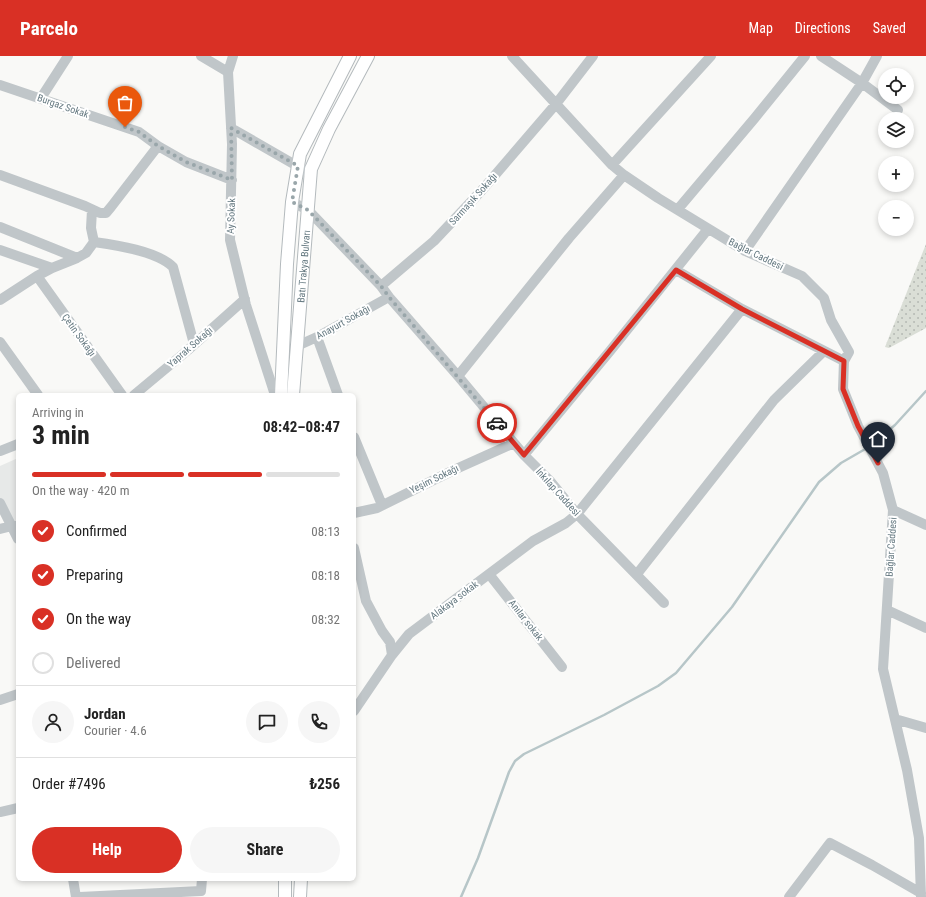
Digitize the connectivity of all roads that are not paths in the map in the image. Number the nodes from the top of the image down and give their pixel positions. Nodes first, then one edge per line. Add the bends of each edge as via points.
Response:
1 (68, 56) edge
2 (201, 56) edge
3 (233, 56) edge
4 (350, 56) edge
5 (368, 56) edge
6 (512, 56) edge
7 (594, 56) edge
8 (711, 56) edge
9 (805, 56) edge
10 (821, 56) edge
11 (876, 56) edge
12 (228, 72) junction
13 (862, 83) junction
14 (0, 85) edge
15 (41, 98) junction
16 (556, 104) junction
17 (898, 110) dead end
18 (231, 128) junction
19 (158, 146) junction
20 (612, 165) junction
21 (298, 166) junction
22 (311, 174) junction
23 (0, 175) edge
24 (624, 175) junction
25 (232, 180) junction
26 (292, 202) junction
27 (678, 209) junction
28 (92, 210) junction
29 (308, 210) junction
30 (0, 227) edge
31 (708, 229) junction
32 (94, 242) junction
33 (0, 250) edge
34 (745, 251) junction
35 (77, 258) junction
36 (52, 268) junction
37 (676, 270) junction
38 (37, 276) junction
39 (381, 286) junction
40 (389, 297) junction
41 (246, 299) junction
42 (0, 300) edge
43 (742, 309) junction
44 (317, 338) junction
45 (0, 342) edge
46 (194, 344) junction
47 (297, 346) junction
48 (824, 351) junction
49 (844, 361) junction
50 (458, 376) junction
51 (37, 393) edge
52 (121, 393) edge
53 (136, 393) edge
54 (274, 393) edge
55 (281, 393) edge
56 (293, 393) edge
57 (337, 393) edge
58 (356, 442) edge
59 (514, 443) junction
60 (16, 445) edge
61 (0, 451) edge
62 (524, 455) junction
63 (0, 503) edge
64 (382, 505) junction
65 (893, 510) junction
66 (356, 512) edge
67 (577, 514) junction
68 (926, 525) edge
69 (15, 526) edge
70 (0, 530) edge
71 (356, 557) edge
72 (489, 574) junction
73 (637, 574) junction
74 (664, 602) dead end
75 (886, 610) junction
76 (926, 628) edge
77 (392, 655) junction
78 (562, 667) dead end
79 (16, 695) edge
80 (0, 700) edge
81 (356, 708) edge
82 (895, 719) junction
83 (926, 728) edge
84 (16, 808) edge
85 (0, 812) edge
86 (73, 881) edge
87 (202, 881) edge
88 (285, 881) edge
89 (300, 881) edge
90 (921, 895) edge
91 (76, 897) edge
92 (80, 897) edge
93 (285, 897) edge
94 (300, 897) edge
95 (789, 897) edge

1 - 15 street
2 - 12 street
3 - 12 street, Ay Sokak
4 - 21 main road, Batı Trakya Bulvarı via 300,154
5 - 22 main road, Batı Trakya Bulvarı via 329,129
6 - 16 street, Bağlar Caddesi
7 - 16 street, Sarmaşık Sokağı
8 - 20 street
9 - 27 street
10 - 13 street
11 - 13 street
12 - 18 street, Ay Sokak
13 - 17 street
13 - 34 street
14 - 15 street, Burgaz Sokak
15 - 19 street, Burgaz Sokak via 139,132
16 - 20 street, Bağlar Caddesi
16 - 39 street, Sarmaşık Sokağı via 483,189 434,241
18 - 21 street
18 - 25 street, Ay Sokak
19 - 25 street, Burgaz Sokak via 186,162
19 - 28 street via 106,213
20 - 24 street, Bağlar Caddesi
21 - 22 street
21 - 26 main road, Batı Trakya Bulvarı
22 - 29 main road, Batı Trakya Bulvarı
23 - 28 street
24 - 27 street, Bağlar Caddesi
24 - 50 street via 569,238
25 - 41 street, Ay Sokak via 230,240
26 - 29 street, İnkılap Caddesi
26 - 55 main road, Batı Trakya Bulvarı
27 - 31 street, Bağlar Caddesi
28 - 32 street via 91,228
29 - 39 street, İnkılap Caddesi
29 - 47 main road, Batı Trakya Bulvarı
30 - 35 street
31 - 34 street, Bağlar Caddesi
31 - 37 street
32 - 35 street via 86,253
32 - 46 street via 119,246 160,258 173,267
33 - 36 street
34 - 49 street, Bağlar Caddesi via 802,276 824,298 831,320 848,352
35 - 36 street
36 - 38 street
37 - 43 street
37 - 62 street
38 - 42 street
38 - 52 street, Çetin Sokağı
39 - 40 street, İnkılap Caddesi
40 - 44 street, Anayurt Sokağı
40 - 50 street, İnkılap Caddesi
41 - 46 street, Yaprak Sokağı
41 - 54 street, Ay Sokak
43 - 48 street
43 - 67 street, Alakaya sokak
44 - 47 street, Anayurt Sokağı
44 - 57 street
45 - 51 street
46 - 53 street, Yaprak Sokağı
47 - 56 main road, Batı Trakya Bulvarı
48 - 49 street
48 - 73 street via 774,400
49 - 65 street, Bağlar Caddesi via 843,389 858,426 883,474
50 - 59 street, İnkılap Caddesi
58 - 64 street
59 - 62 street, İnkılap Caddesi
59 - 64 street, Yeşim Sokağı
60 - 61 street
62 - 67 street, İnkılap Caddesi
63 - 69 street
64 - 66 street, Yeşim Sokağı
65 - 68 street
65 - 75 street, Bağlar Caddesi
67 - 72 street, Alakaya sokak via 533,541
67 - 73 street, İnkılap Caddesi
69 - 70 street
71 - 77 street via 366,601 390,642
72 - 77 street, Alakaya sokak via 409,634
72 - 78 street, Anılar sokak
73 - 74 street, İnkılap Caddesi
75 - 76 street
75 - 82 street, Bağlar Caddesi via 883,669
77 - 81 street, Alakaya sokak
79 - 80 street
82 - 83 street
82 - 90 street, Bağlar Caddesi via 919,838
84 - 85 street
86 - 91 street
87 - 92 street via 201,891
88 - 93 main road
89 - 94 main road
90 - 95 street via 830,843

